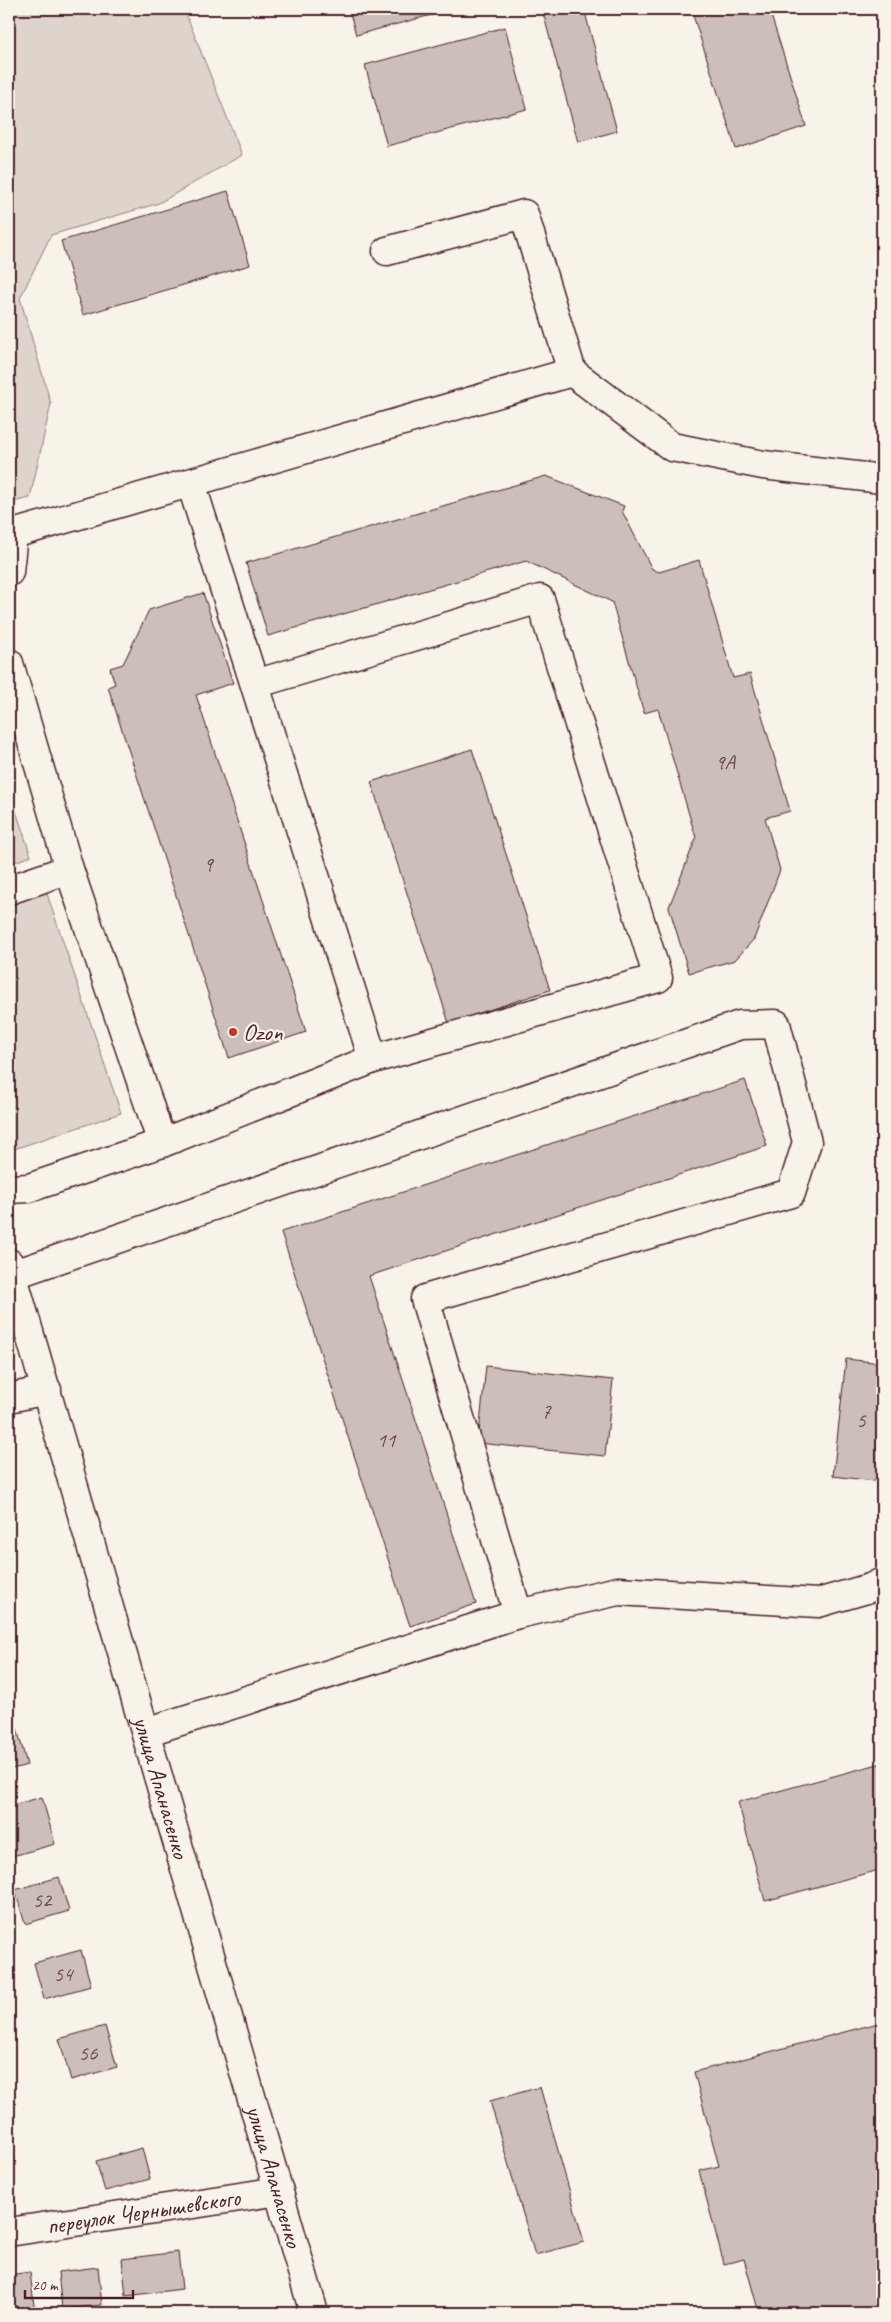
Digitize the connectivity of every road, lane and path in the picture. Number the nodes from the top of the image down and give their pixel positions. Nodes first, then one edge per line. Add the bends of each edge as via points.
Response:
1 (387, 251) dead end
2 (572, 372) junction
3 (882, 479) edge
4 (191, 483) junction
5 (11, 535) edge
6 (9, 572) edge
7 (9, 663) edge
8 (255, 684) junction
9 (69, 869) junction
10 (9, 890) edge
11 (373, 1059) junction
12 (162, 1143) junction
13 (9, 1190) edge
14 (10, 1269) edge
15 (47, 1390) junction
16 (9, 1398) edge
17 (882, 1582) edge
18 (518, 1614) junction
19 (146, 1732) junction
20 (279, 2191) junction
21 (9, 2232) edge
22 (314, 2313) edge

1 - 2 main road via 524,214
2 - 3 main road via 672,448 763,465
2 - 4 main road
4 - 5 main road
4 - 8 main road
5 - 6 main road
7 - 9 main road
8 - 11 main road
8 - 11 main road via 540,599 658,978
9 - 10 main road
9 - 12 main road
11 - 12 main road
12 - 13 main road via 29,1188
14 - 15 main road, улица Апанасенко
14 - 18 main road via 740,1025 776,1024 807,1142 791,1192 425,1299
15 - 16 main road
15 - 19 main road, улица Апанасенко
17 - 18 main road via 818,1603 618,1591
18 - 19 main road
19 - 20 main road, улица Апанасенко
20 - 21 main road, переулок Чернышевского
20 - 22 main road, улица Апанасенко

